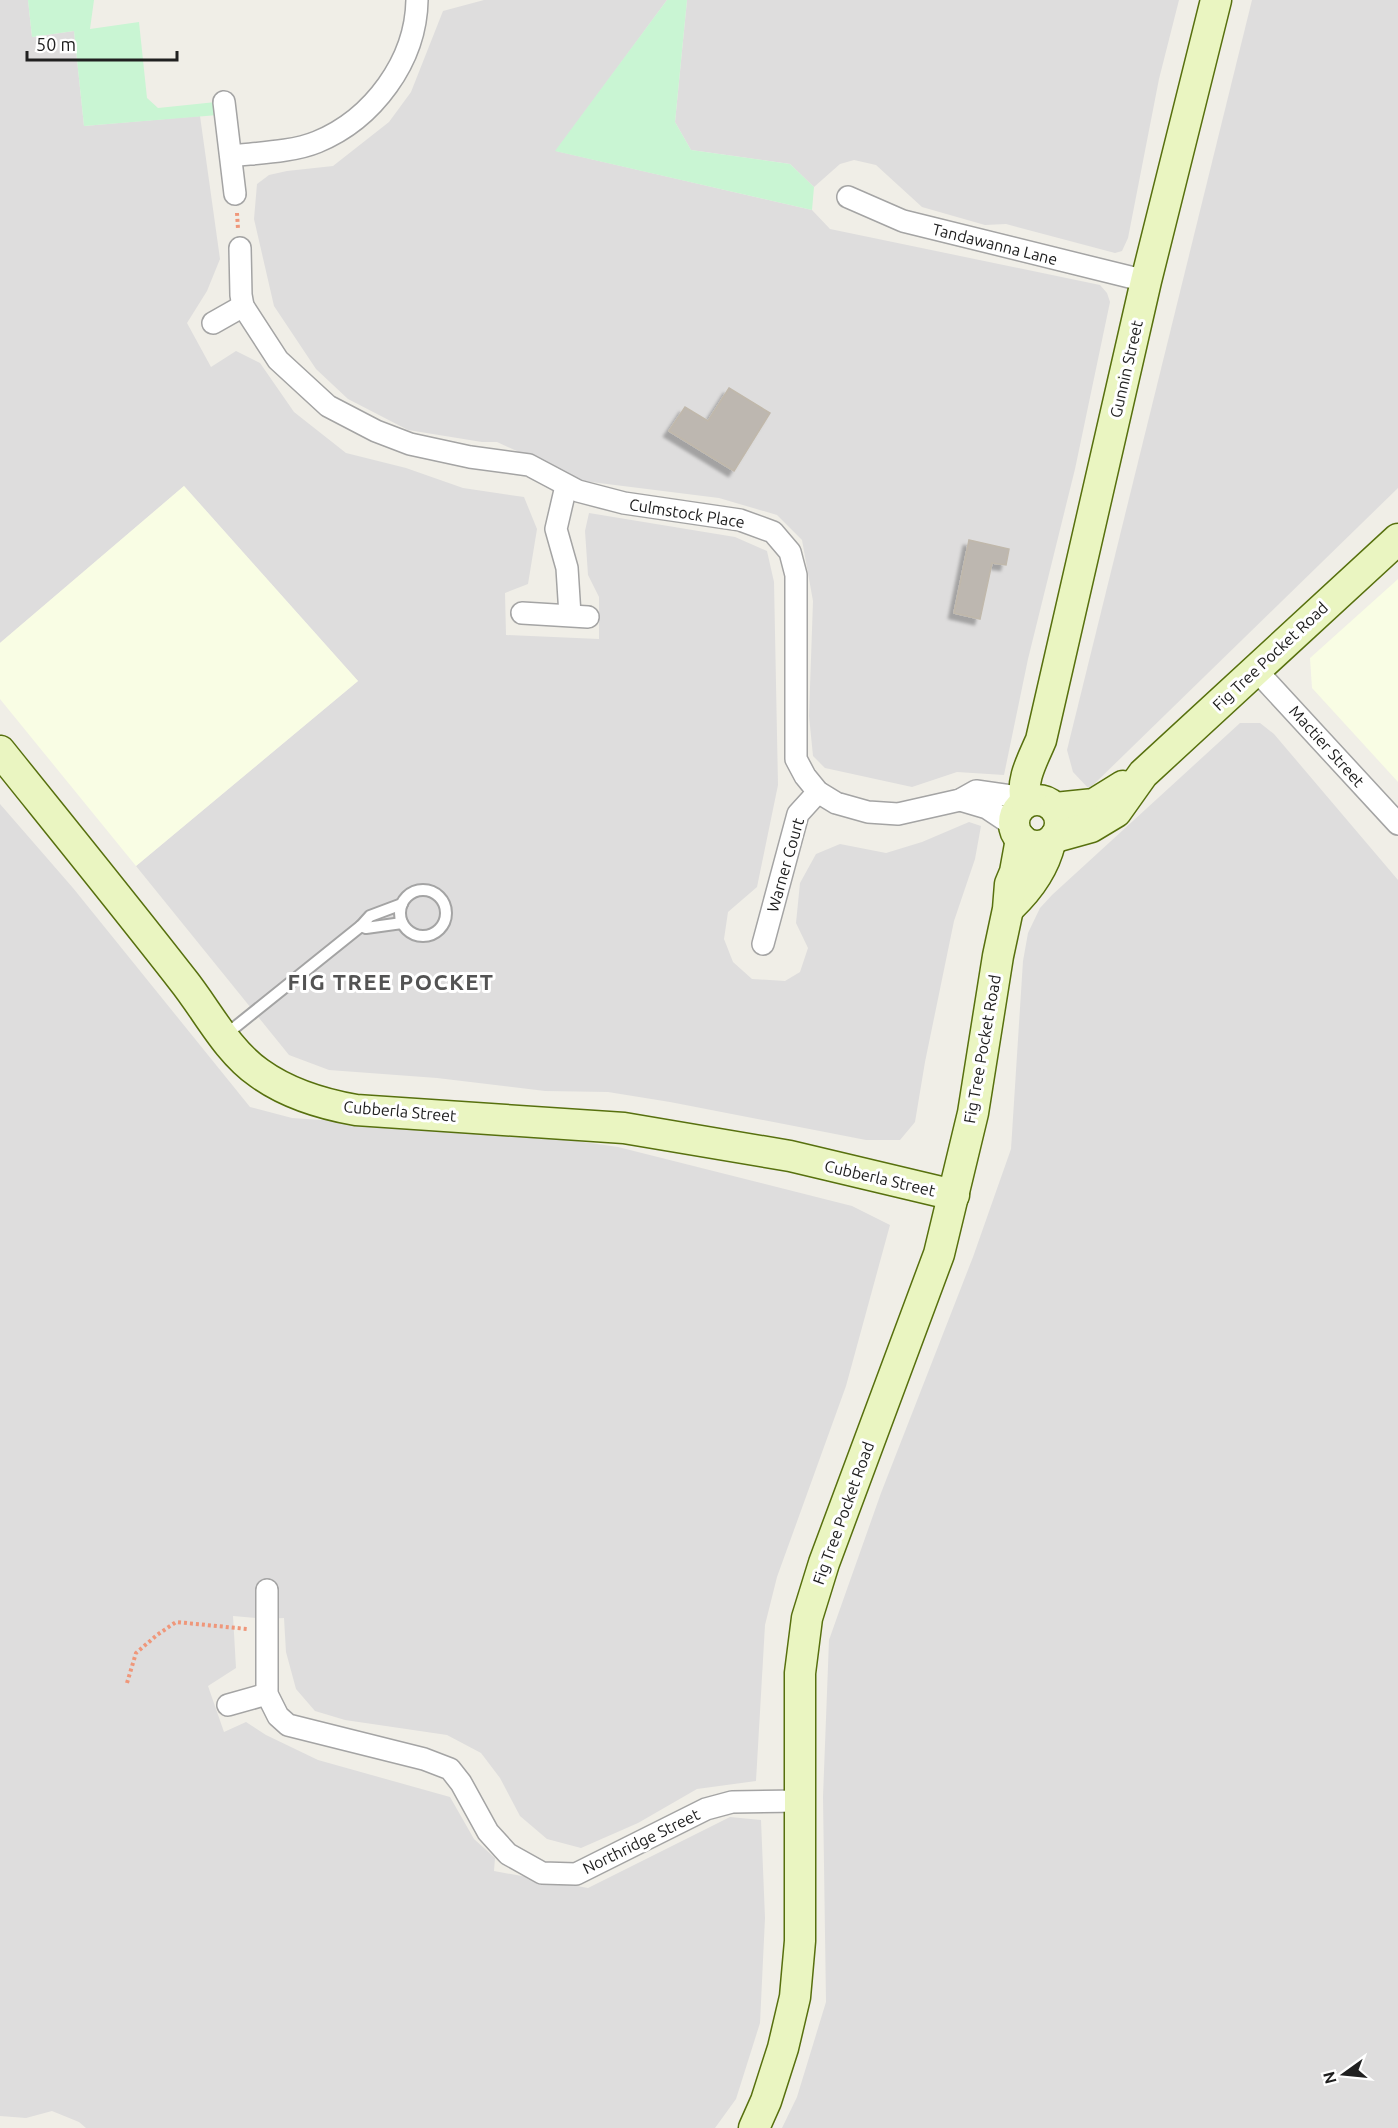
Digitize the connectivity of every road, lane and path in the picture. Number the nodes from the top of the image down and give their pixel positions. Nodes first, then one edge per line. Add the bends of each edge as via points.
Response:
1 (417, 0) edge
2 (1216, 0) edge
3 (224, 102) dead end
4 (231, 156) junction
5 (235, 194) joint
6 (848, 197) dead end
7 (240, 248) joint
8 (1146, 281) junction
9 (243, 306) junction
10 (213, 323) dead end
11 (566, 486) junction
12 (1398, 539) edge
13 (522, 613) dead end
14 (1256, 669) junction
15 (0, 751) edge
16 (818, 792) junction
17 (1036, 820) junction
18 (1398, 824) edge
19 (402, 904) junction
20 (402, 923) junction
21 (362, 926) junction
22 (763, 944) dead end
23 (223, 1036) junction
24 (954, 1195) junction
25 (267, 1590) dead end
26 (266, 1625) junction
27 (127, 1683) dead end
28 (267, 1694) junction
29 (228, 1705) dead end
30 (801, 1801) junction
31 (754, 2128) edge

1 - 4 street via 412,33 394,77 381,96 354,119 316,143
2 - 8 street, Gunnin Street
3 - 4 street
4 - 5 street
5 - 7 path
6 - 8 street, Tandawanna Lane via 903,221
7 - 9 street, Culmstock Place
8 - 17 street, Gunnin Street via 1041,740
9 - 10 street
9 - 11 street, Culmstock Place via 278,360 328,406 410,444 529,465
11 - 13 street via 556,529 579,616
11 - 16 street, Culmstock Place via 624,503 740,520 772,532 790,552 796,575 796,759
12 - 14 street, Fig Tree Pocket Road
14 - 17 street, Fig Tree Pocket Road via 1143,774 1116,812 1091,828
14 - 18 street, Mactier Street
15 - 23 street, Cubberla Street via 200,1001
16 - 17 street, Culmstock Place via 836,803 868,812 897,814 960,800
16 - 22 street, Warner Court via 798,814
17 - 24 street, Fig Tree Pocket Road via 1010,884 973,1113
19 - 20 lane
19 - 20 lane via 412,892 427,890 441,898 446,912 441,927 429,936 413,934
19 - 21 lane via 372,915
20 - 21 lane
21 - 23 lane
23 - 24 street, Cubberla Street via 259,1073 294,1093 327,1105 624,1128 790,1156
24 - 30 street, Fig Tree Pocket Road via 939,1254 807,1618 800,1673
25 - 26 street
26 - 27 path via 176,1622 136,1653
26 - 28 street
28 - 29 street
28 - 30 street, Northridge Street via 270,1704 288,1725 450,1768 488,1832 508,1854 542,1873 576,1874 706,1809 732,1802
30 - 31 street, Fig Tree Pocket Road via 801,1941 795,1997 783,2048

